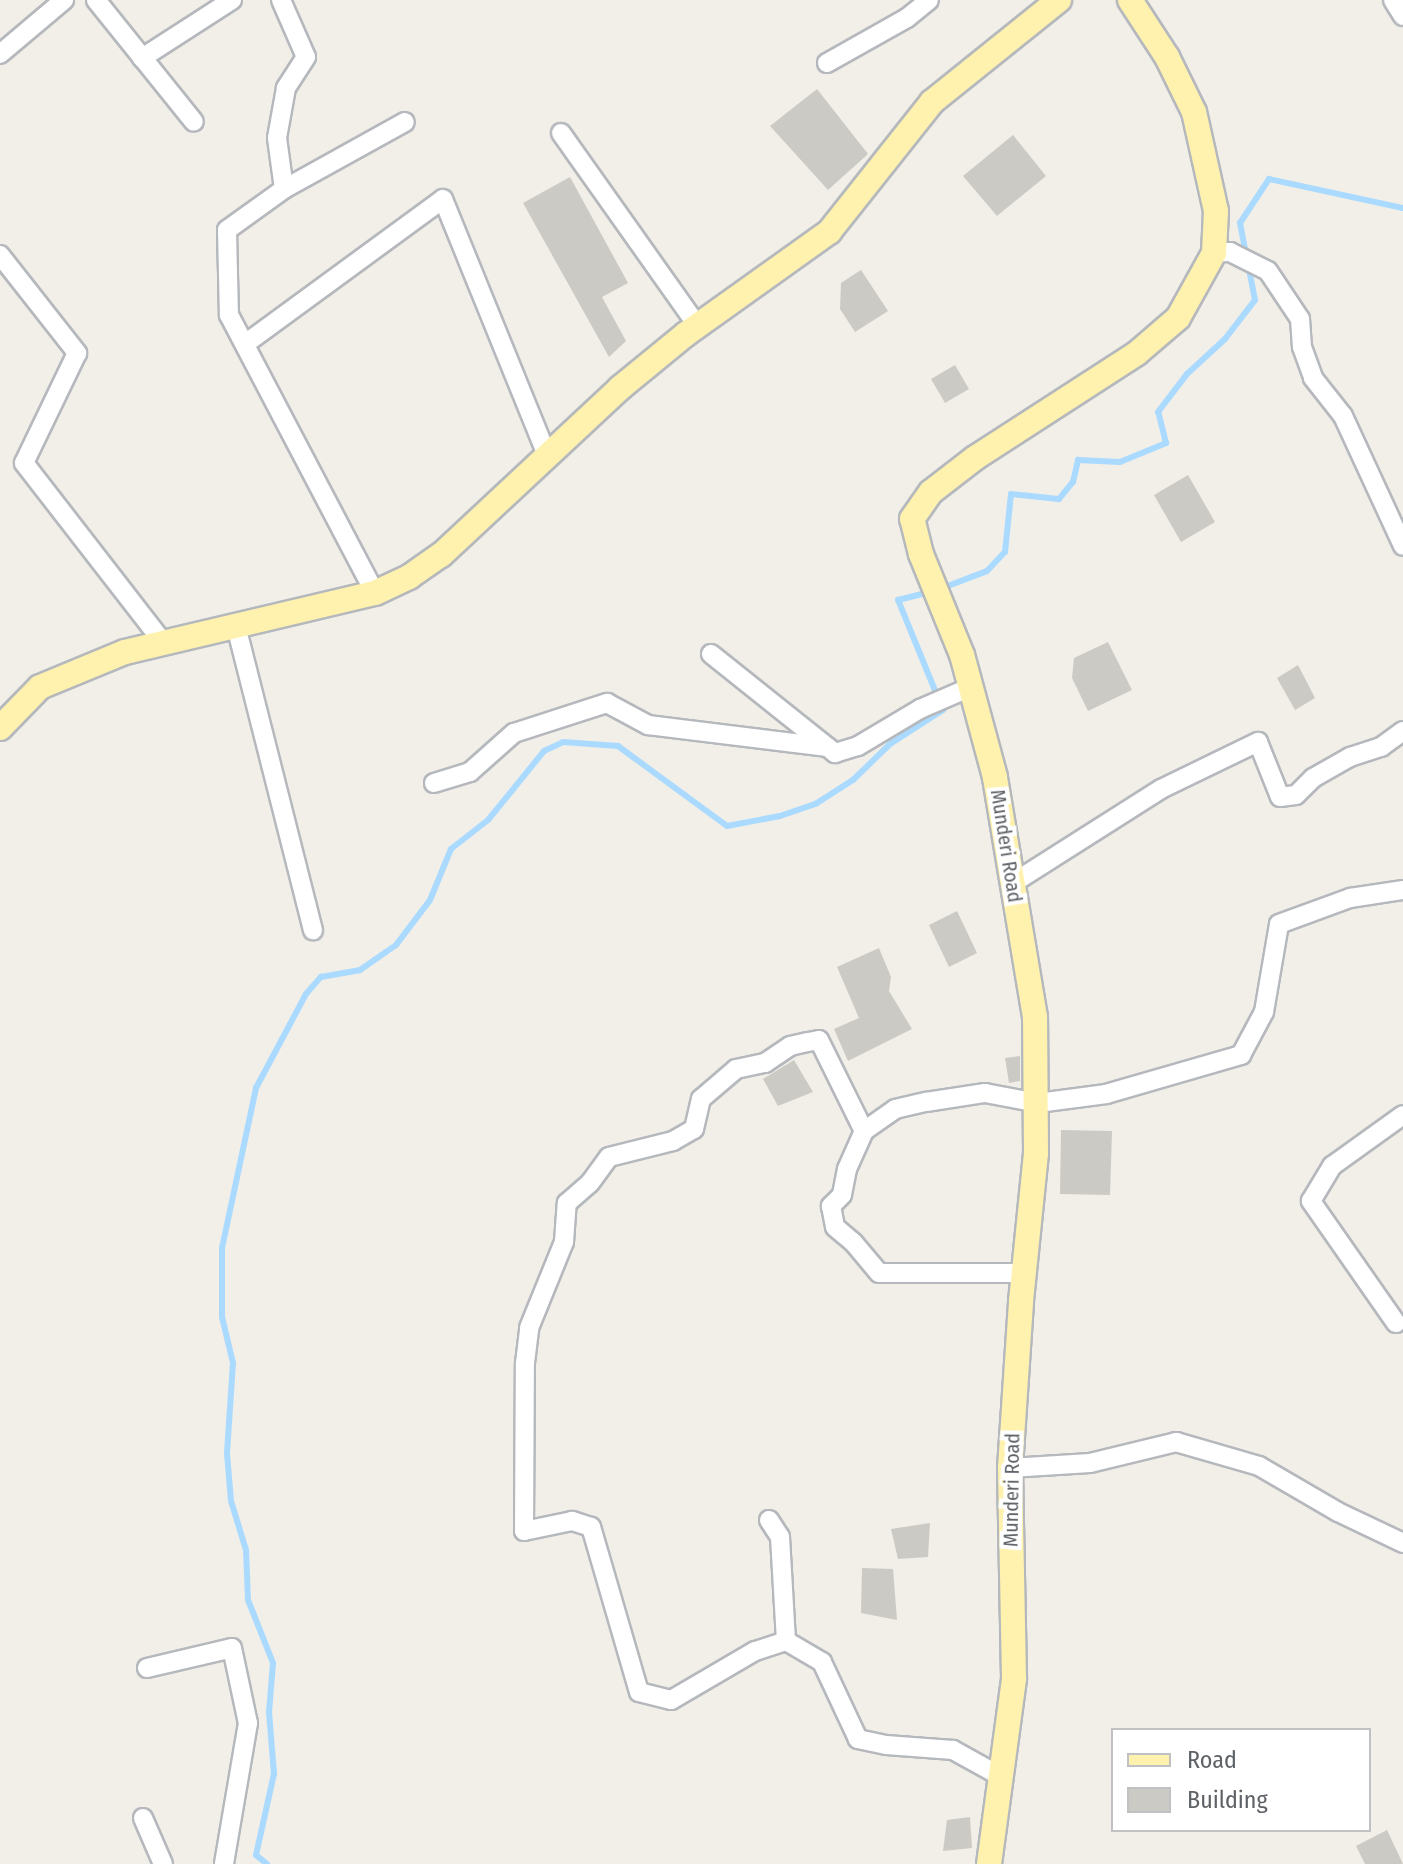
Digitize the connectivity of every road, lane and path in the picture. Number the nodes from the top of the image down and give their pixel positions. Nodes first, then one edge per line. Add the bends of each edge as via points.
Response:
1 (64, 0) edge
2 (96, 0) edge
3 (232, 0) edge
4 (281, 0) edge
5 (929, 0) edge
6 (1059, 0) edge
7 (1130, 0) edge
8 (1393, 0) edge
9 (1403, 16) edge
10 (0, 54) edge
11 (142, 58) junction
12 (827, 63) dead end
13 (194, 122) dead end
14 (405, 122) dead end
15 (561, 133) dead end
16 (284, 189) junction
17 (1214, 253) junction
18 (0, 255) edge
19 (697, 325) junction
20 (245, 344) junction
21 (547, 455) junction
22 (1403, 546) edge
23 (375, 593) junction
24 (236, 626) junction
25 (163, 642) junction
26 (711, 654) dead end
27 (961, 691) junction
28 (0, 728) edge
29 (1403, 731) edge
30 (828, 747) junction
31 (434, 783) dead end
32 (1013, 883) junction
33 (1403, 890) edge
34 (313, 930) dead end
35 (1038, 1103) junction
36 (1403, 1115) edge
37 (864, 1131) junction
38 (1024, 1273) junction
39 (1396, 1323) dead end
40 (1010, 1468) junction
41 (769, 1520) dead end
42 (1403, 1543) edge
43 (786, 1641) junction
44 (147, 1668) dead end
45 (1000, 1776) junction
46 (143, 1818) dead end
47 (163, 1864) edge
48 (224, 1864) edge
49 (989, 1864) edge

1 - 10 street
2 - 11 street
3 - 11 street
4 - 16 street via 306,57 286,88 277,138
5 - 12 street
6 - 19 main road via 932,102 829,232
7 - 17 main road, Munderi Road via 1194,112 1216,211
8 - 9 street
11 - 13 street
14 - 16 street
15 - 19 street
16 - 20 street via 227,230 229,315
17 - 22 street via 1230,252 1268,271 1300,319 1302,347 1313,378 1343,416
17 - 27 main road, Munderi Road via 1178,318 1136,354 975,458 931,492 912,519 939,598
18 - 25 street via 77,353 24,463
19 - 21 main road
20 - 21 street via 443,199
20 - 23 street
21 - 23 main road via 441,555
23 - 24 main road
24 - 25 main road
24 - 34 street
25 - 28 main road via 40,687
26 - 30 street
27 - 30 street via 858,746 835,753
27 - 32 main road, Munderi Road via 995,777
29 - 32 street via 1313,778 1296,795 1280,797 1258,742 1161,789
30 - 31 street via 648,725 607,703 514,733 470,772
32 - 35 main road, Munderi Road via 1035,1017
33 - 35 street via 1350,898 1279,924 1264,1012 1241,1055 1106,1094
35 - 37 street via 985,1093 926,1102 895,1109
35 - 38 main road, Munderi Road
36 - 39 street via 1332,1166 1311,1201
37 - 38 street via 842,1195 831,1206 835,1227 879,1273
37 - 43 street via 819,1040 736,1069 701,1099 694,1129 673,1141 609,1157 567,1203 564,1242 529,1328 524,1531 572,1521 591,1527 639,1692 671,1700 755,1651
38 - 40 main road, Munderi Road
40 - 42 street via 1090,1463 1176,1442 1259,1466
40 - 45 main road, Munderi Road via 1014,1678
41 - 43 street via 780,1537
43 - 45 street via 822,1662 858,1739 953,1750
44 - 48 street via 232,1648 248,1723
45 - 49 main road, Munderi Road
46 - 47 street

